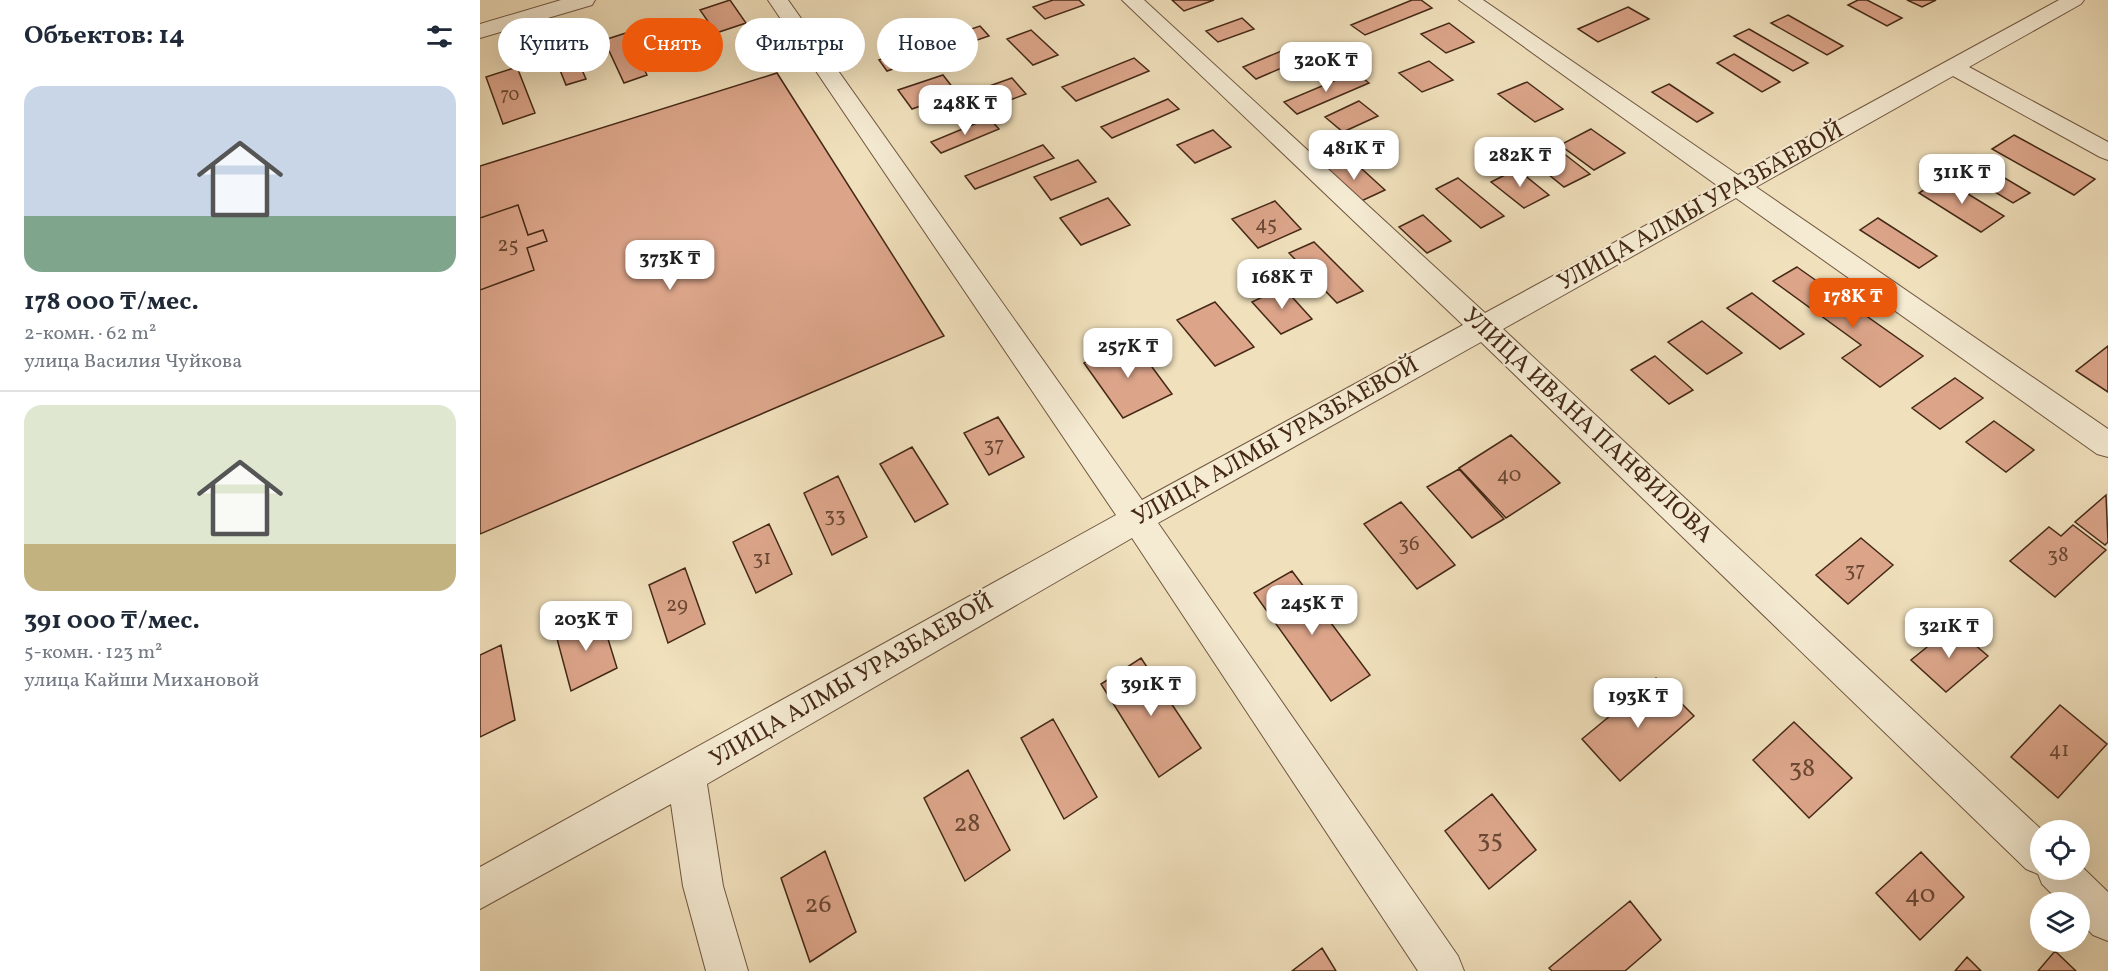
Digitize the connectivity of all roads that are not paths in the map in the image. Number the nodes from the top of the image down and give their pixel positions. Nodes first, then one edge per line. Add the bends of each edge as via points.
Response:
1 (584, 0) edge
2 (778, 0) edge
3 (1132, 0) edge
4 (1469, 0) edge
5 (2074, 0) edge
6 (480, 31) edge
7 (1952, 68) junction
8 (2108, 152) edge
9 (1737, 187) junction
10 (1484, 327) junction
11 (2108, 445) edge
12 (1137, 519) junction
13 (686, 776) junction
14 (2030, 846) edge
15 (2066, 880) edge
16 (480, 889) edge
17 (2108, 920) edge
18 (727, 971) edge
19 (1443, 971) edge

1 - 6 street
2 - 12 street
3 - 10 street, УЛИЦА ИВАНА ПАНФИЛОВА
4 - 9 street
5 - 7 street, УЛИЦА АЛМЫ УРАЗБАЕВОЙ
7 - 8 street
7 - 9 street, УЛИЦА АЛМЫ УРАЗБАЕВОЙ
9 - 10 street, УЛИЦА АЛМЫ УРАЗБАЕВОЙ
9 - 11 street
10 - 12 street, УЛИЦА АЛМЫ УРАЗБАЕВОЙ
10 - 14 street, УЛИЦА ИВАНА ПАНФИЛОВА
12 - 13 street, УЛИЦА АЛМЫ УРАЗБАЕВОЙ
12 - 19 street
13 - 16 street, УЛИЦА АЛМЫ УРАЗБАЕВОЙ
13 - 18 street via 703,886
15 - 17 street

